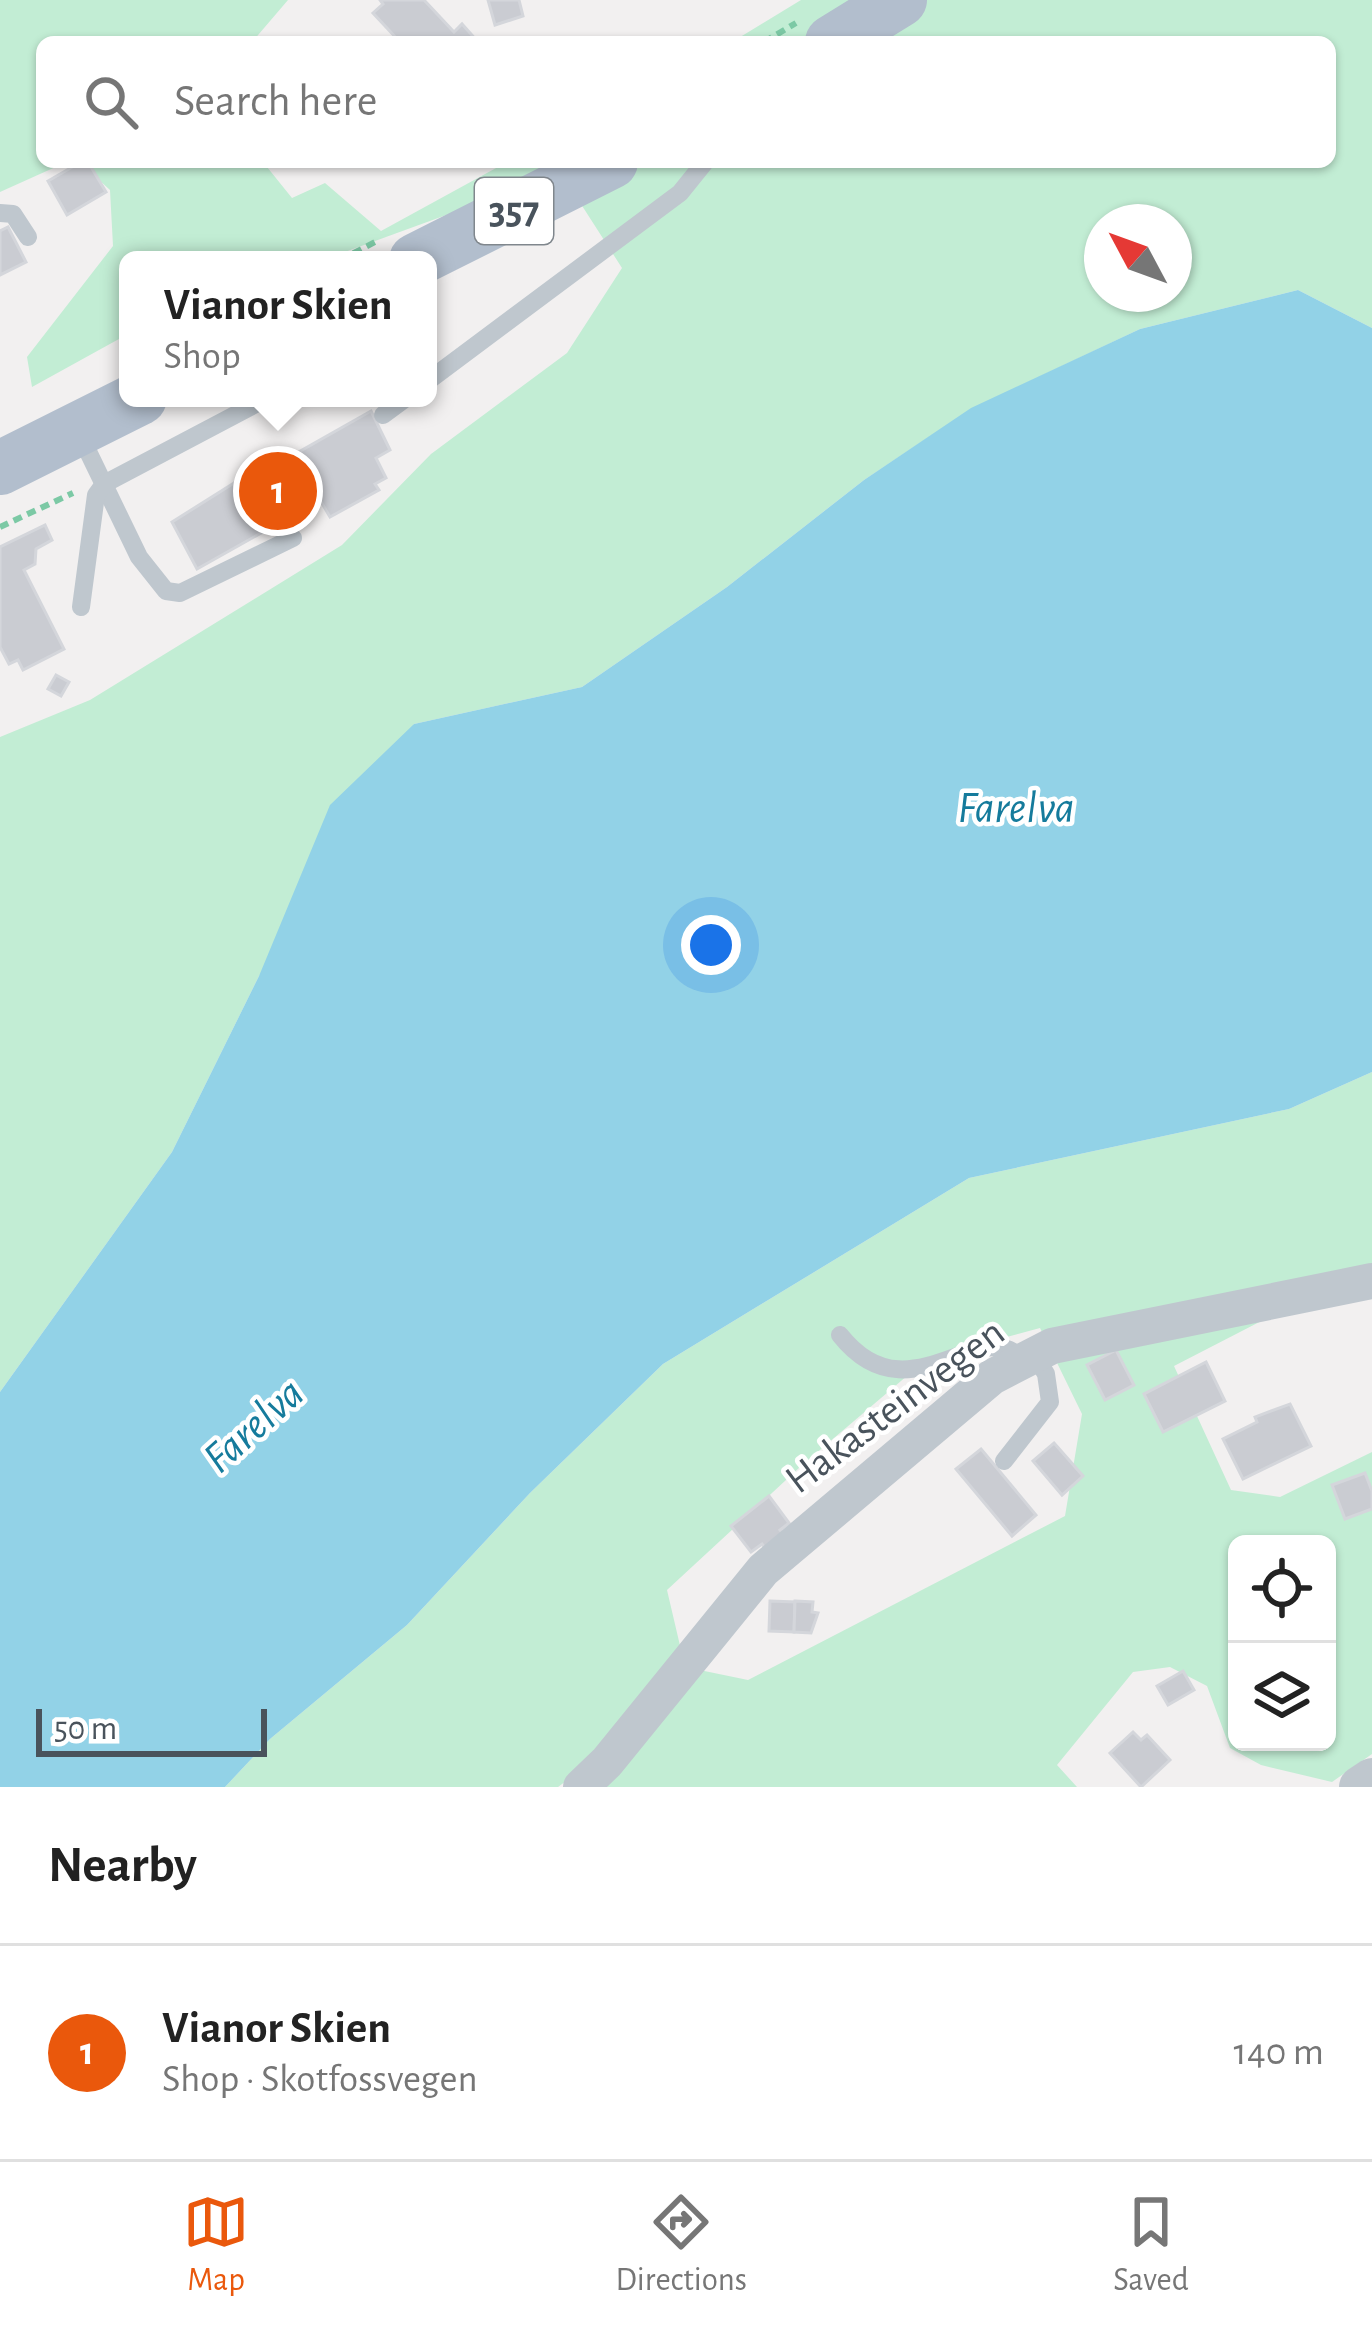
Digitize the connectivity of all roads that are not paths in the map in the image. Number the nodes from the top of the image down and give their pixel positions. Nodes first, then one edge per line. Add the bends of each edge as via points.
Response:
1 (900, 0) edge
2 (842, 36) edge
3 (599, 168) edge
4 (701, 168) edge
5 (0, 213) edge
6 (28, 237) dead end
7 (434, 251) edge
8 (437, 375) edge
9 (122, 407) edge
10 (249, 407) edge
11 (394, 407) edge
12 (383, 415) dead end
13 (77, 429) junction
14 (0, 468) edge
15 (103, 482) junction
16 (293, 538) dead end
17 (80, 608) dead end
18 (1372, 1281) edge
19 (840, 1335) dead end
20 (1028, 1356) junction
21 (1004, 1461) dead end
22 (1372, 1779) edge
23 (581, 1787) edge
24 (1360, 1787) edge

1 - 2 main road
3 - 7 main road, 357
4 - 8 lane via 680,193
5 - 6 lane via 13,214
9 - 13 main road
10 - 15 lane
11 - 12 lane
13 - 14 main road
13 - 15 lane
15 - 16 lane via 139,557 166,591 180,593
15 - 17 lane
18 - 20 street, Hakasteinvegen
19 - 20 lane via 863,1360 886,1369 926,1368 996,1345
20 - 21 lane via 1046,1374 1050,1402
20 - 23 street, Hakasteinvegen via 940,1418 763,1570
22 - 24 street

